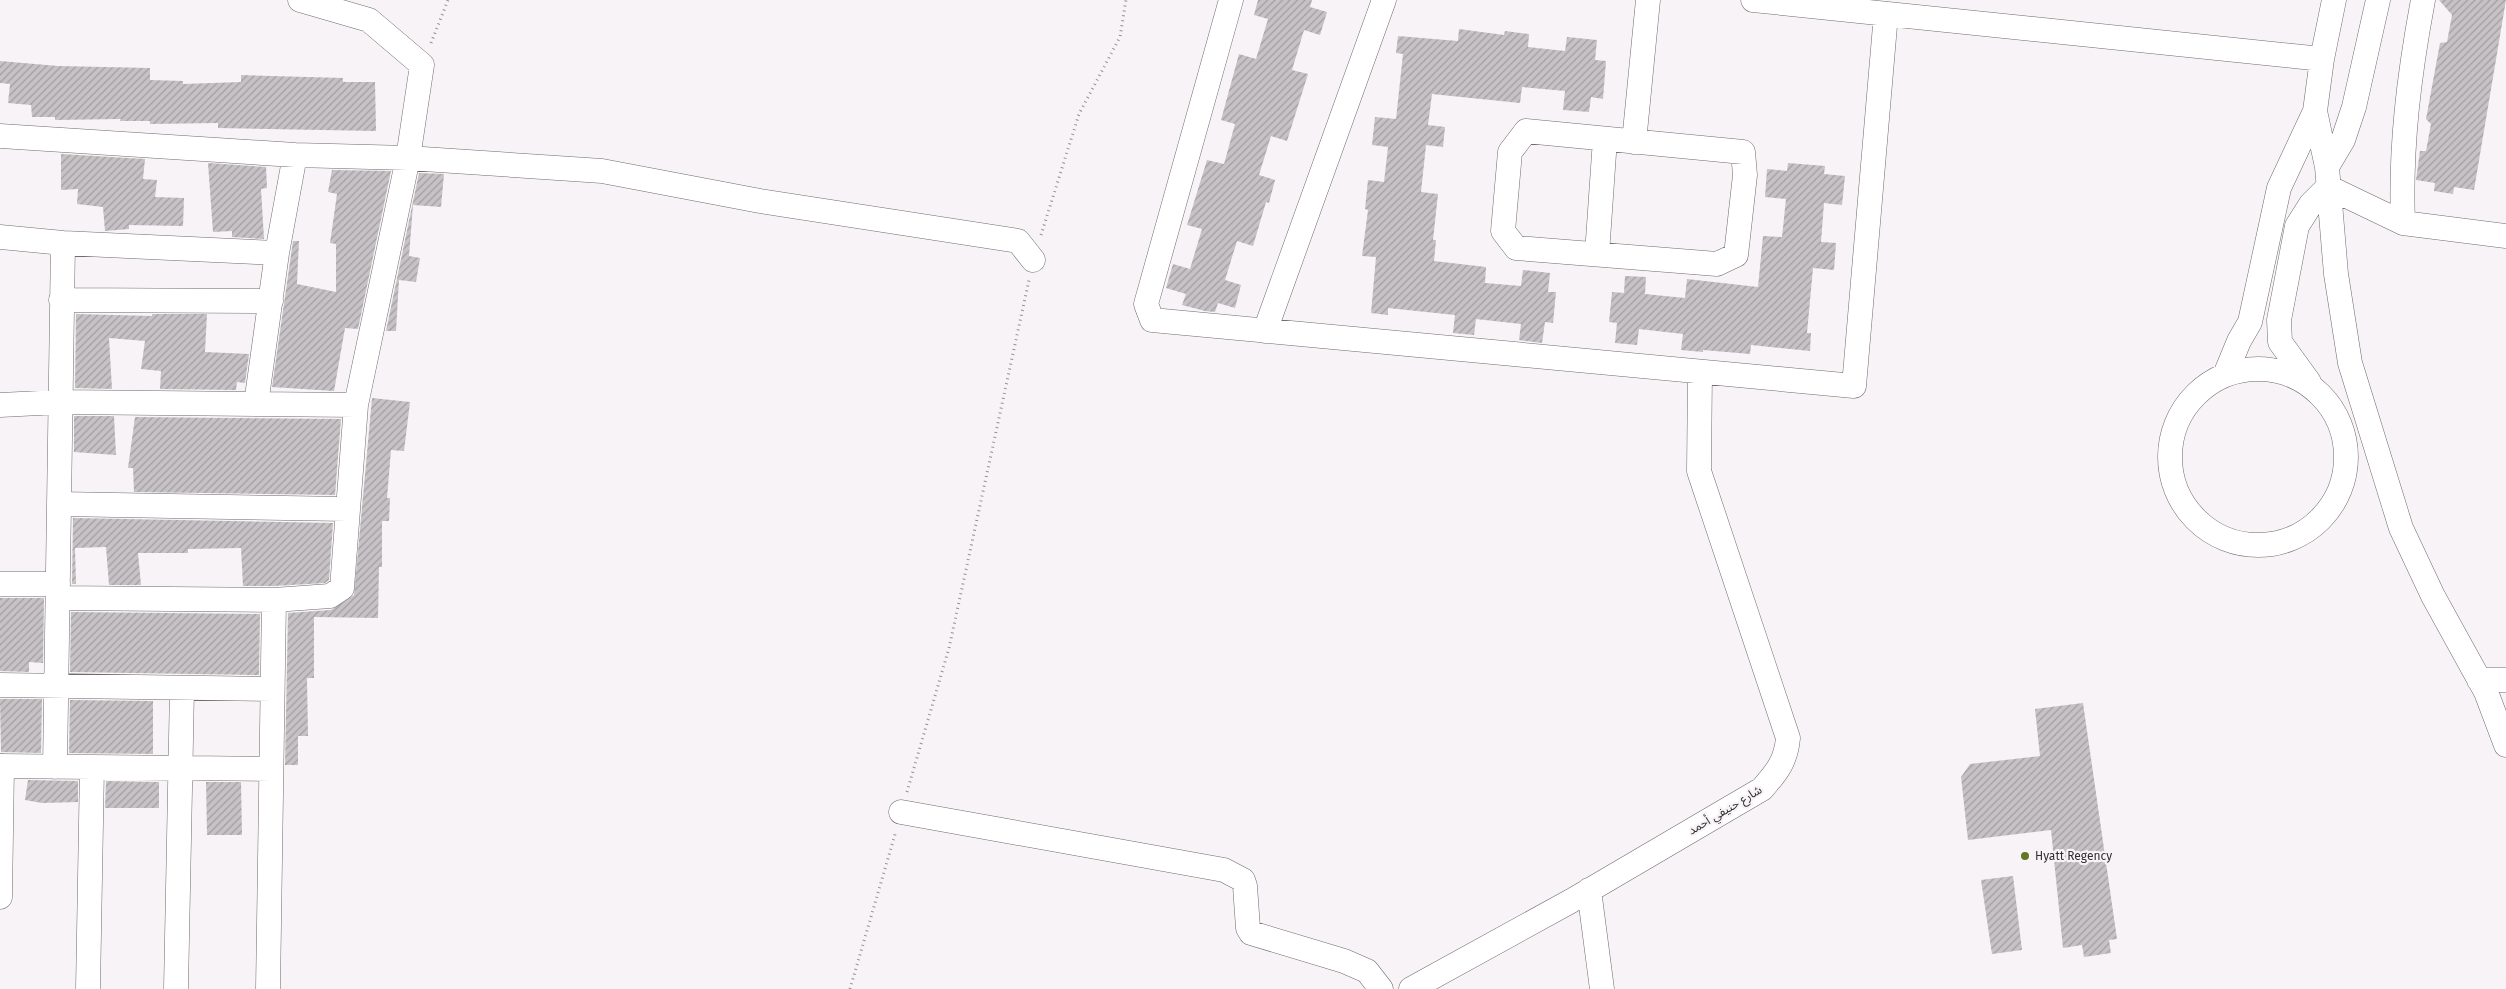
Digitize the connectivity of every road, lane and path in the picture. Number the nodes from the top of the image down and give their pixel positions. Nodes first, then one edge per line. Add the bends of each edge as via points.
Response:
1 (300, 0) edge
2 (448, 0) edge
3 (1126, 0) edge
4 (1230, 0) edge
5 (1384, 0) edge
6 (1648, 0) edge
7 (1754, 0) edge
8 (2334, 0) edge
9 (2378, 0) edge
10 (2423, 0) edge
11 (1820, 3) edge
12 (1886, 14) junction
13 (2322, 59) junction
14 (422, 65) junction
15 (2315, 111) junction
16 (0, 136) edge
17 (1606, 139) junction
18 (1634, 142) junction
19 (295, 155) junction
20 (408, 158) junction
21 (2328, 177) junction
22 (2403, 223) junction
23 (2506, 234) edge
24 (0, 237) edge
25 (63, 243) junction
26 (277, 253) junction
27 (1596, 254) junction
28 (1033, 260) junction
29 (61, 300) junction
30 (271, 301) junction
31 (1265, 331) junction
32 (1700, 372) junction
33 (2225, 375) junction
34 (2312, 386) junction
35 (60, 402) junction
36 (256, 404) junction
37 (0, 405) edge
38 (356, 405) junction
39 (58, 504) junction
40 (347, 509) junction
41 (0, 584) edge
42 (58, 591) junction
43 (274, 600) junction
44 (2479, 680) junction
45 (2506, 680) edge
46 (0, 685) edge
47 (57, 687) junction
48 (182, 689) junction
49 (272, 689) junction
50 (2506, 745) edge
51 (1, 766) edge
52 (55, 767) junction
53 (92, 767) junction
54 (180, 768) junction
55 (271, 768) junction
56 (901, 812) junction
57 (0, 840) edge
58 (1589, 890) junction
59 (0, 897) edge
60 (88, 989) edge
61 (176, 989) edge
62 (268, 989) edge
63 (850, 989) edge
64 (1381, 989) edge
65 (1411, 989) edge
66 (1602, 989) edge

1 - 14 street via 369,20
2 - 14 path
3 - 28 path via 1120,37 1079,114
4 - 31 street via 1146,304 1152,320
5 - 31 street
6 - 18 street
7 - 11 street
8 - 13 street
9 - 21 street via 2354,107
10 - 22 street via 2409,80 2401,174
11 - 12 street
12 - 13 street
12 - 32 street via 1854,386
13 - 15 street
14 - 20 street
15 - 21 street
15 - 33 street via 2279,188 2250,322
16 - 19 street
17 - 18 street
17 - 27 street
17 - 27 street via 1526,131 1510,152 1503,231 1516,248
18 - 27 street via 1743,152 1745,175 1736,255 1717,264
19 - 20 street
19 - 26 street
20 - 28 street via 602,172 1018,242
20 - 38 street
21 - 22 street
21 - 34 street via 2297,226 2279,320 2280,342
21 - 44 street via 2343,327 2363,412 2401,528 2433,596
22 - 23 street
24 - 25 street
25 - 26 street
25 - 29 street
26 - 30 street
28 - 56 path via 949,648
29 - 30 street
29 - 35 street
30 - 36 street
31 - 32 street
32 - 58 street, شارع حنيفي أحمد via 1699,471 1788,738 1787,755 1762,789
33 - 34 street via 2254,368 2285,372
33 - 34 street via 2199,391 2180,415 2171,444 2172,475 2184,505 2205,527 2233,541 2263,545 2293,538 2321,519 2339,494 2347,464 2344,434 2333,409
35 - 36 street
35 - 37 street
35 - 39 street
36 - 38 street
38 - 40 street
39 - 40 street
39 - 42 street
40 - 43 street via 342,588 330,596
41 - 42 street
42 - 43 street
42 - 47 street
43 - 49 street
44 - 45 street
44 - 50 street
46 - 47 street
47 - 48 street
47 - 52 street
48 - 49 street
48 - 54 street
49 - 55 street
51 - 52 street
51 - 57 street
52 - 53 street
53 - 54 street
53 - 60 street
54 - 55 street
54 - 61 street
55 - 62 street
56 - 63 path
56 - 64 street via 1224,870 1243,880 1248,928 1252,933 1344,961 1367,971
57 - 59 street
58 - 65 street, شارع حنيفي أحمد
58 - 66 street

